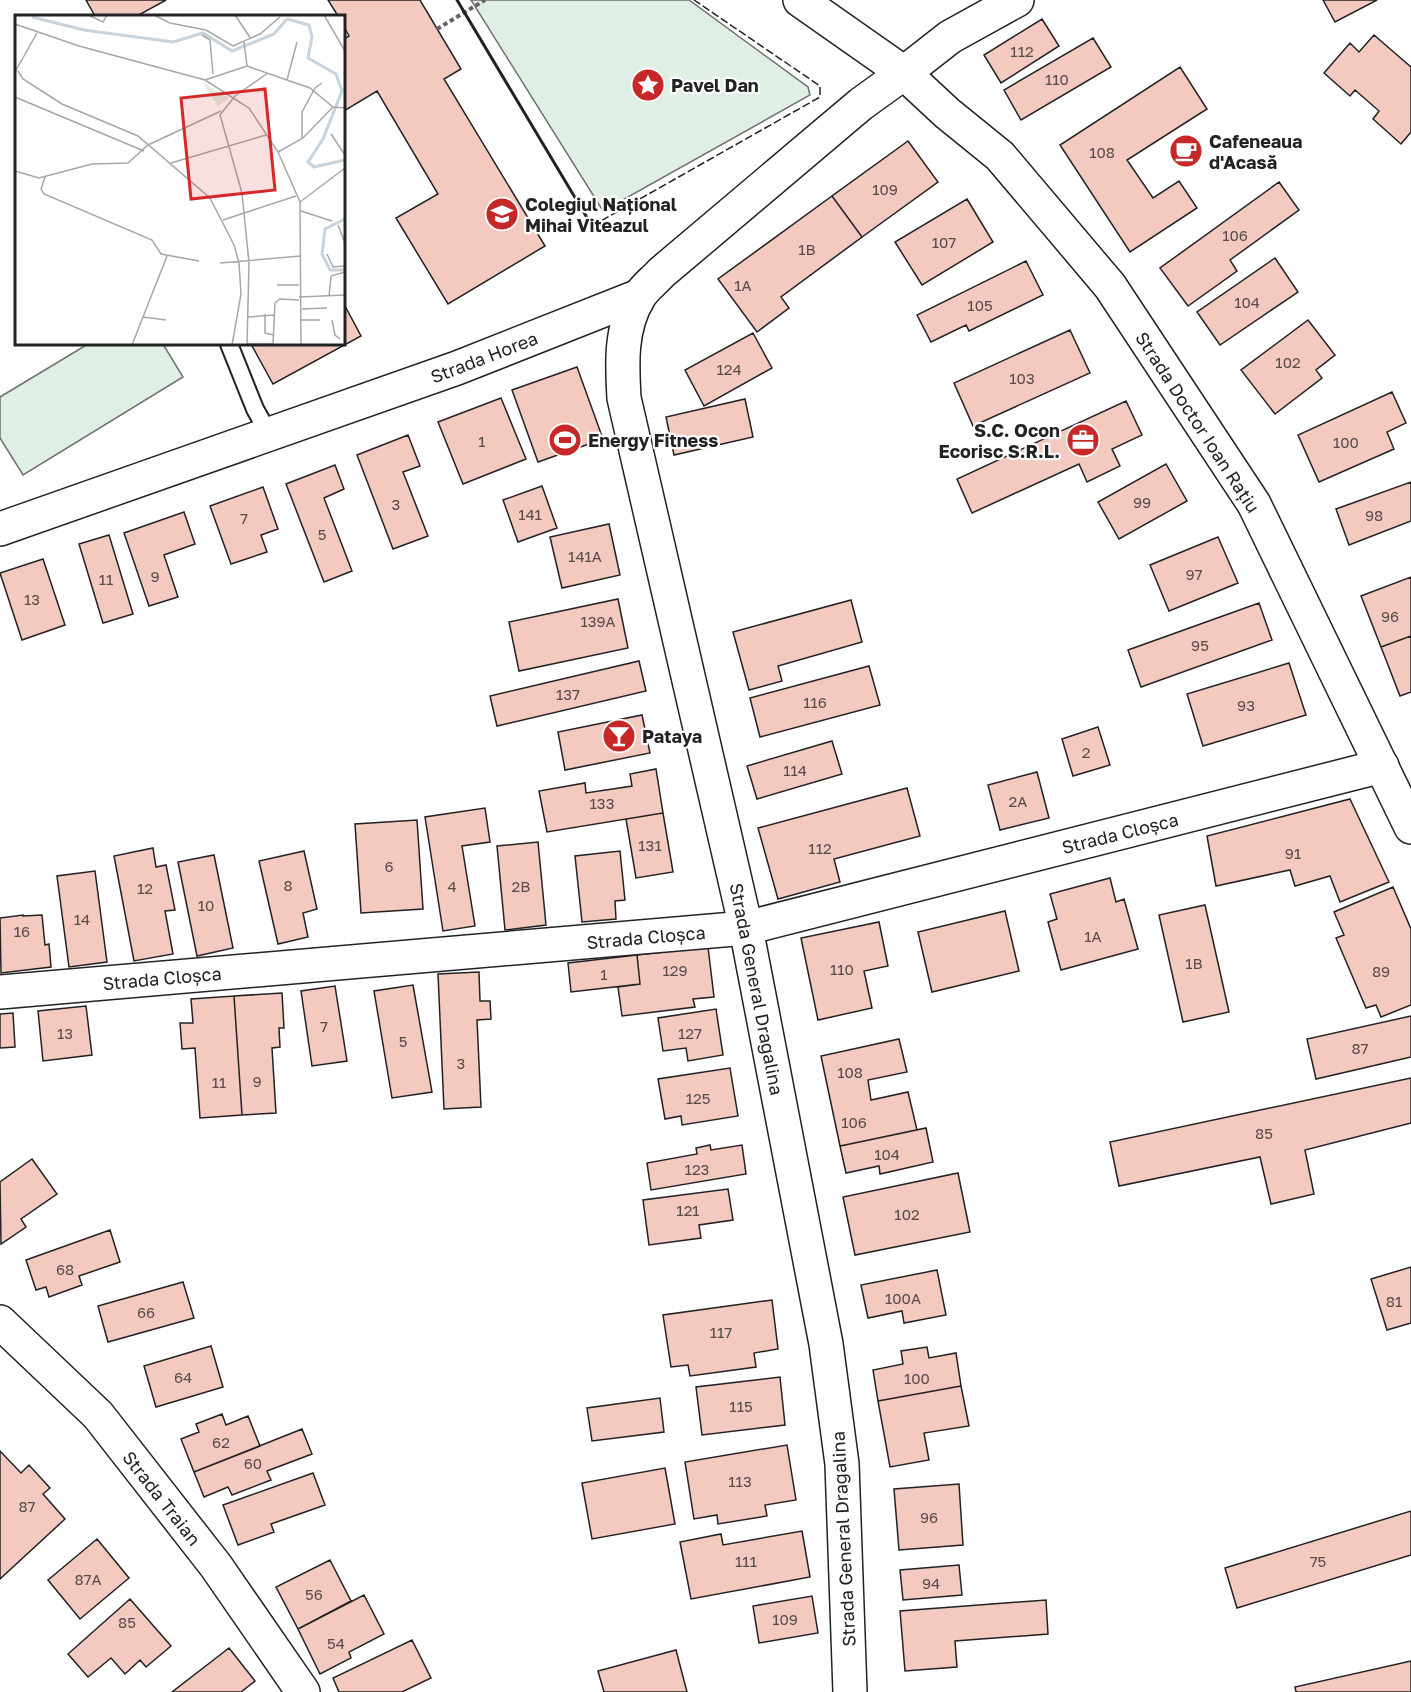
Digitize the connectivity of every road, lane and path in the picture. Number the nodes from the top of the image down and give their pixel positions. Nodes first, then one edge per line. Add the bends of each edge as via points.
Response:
1 (485, 0) edge
2 (800, 0) edge
3 (1017, 0) edge
4 (437, 29) dead end
5 (904, 73) junction
6 (639, 296) junction
7 (229, 345) edge
8 (269, 434) junction
9 (0, 529) edge
10 (1382, 766) junction
11 (1411, 827) edge
12 (746, 928) junction
13 (0, 992) edge
14 (0, 1322) edge
15 (303, 1692) edge
16 (850, 1692) edge

1 - 4 path
2 - 5 main road, Strada Doctor Ioan Rațiu
3 - 5 main road, Strada Horea via 950,37
5 - 6 main road, Strada Horea via 661,273
5 - 10 main road, Strada Doctor Ioan Rațiu via 1000,156 1110,286 1254,504
6 - 8 main road, Strada Horea via 457,368
6 - 12 main road, Strada General Dragalina via 626,326 622,356 624,398
7 - 8 lane
8 - 9 main road, Strada Horea
10 - 11 main road, Strada Doctor Ioan Rațiu
10 - 12 main road, Strada Cloșca
12 - 13 main road, Strada Cloșca
12 - 16 main road, Strada General Dragalina via 826,1344 842,1464
14 - 15 main road, Strada Traian via 98,1415 216,1566

